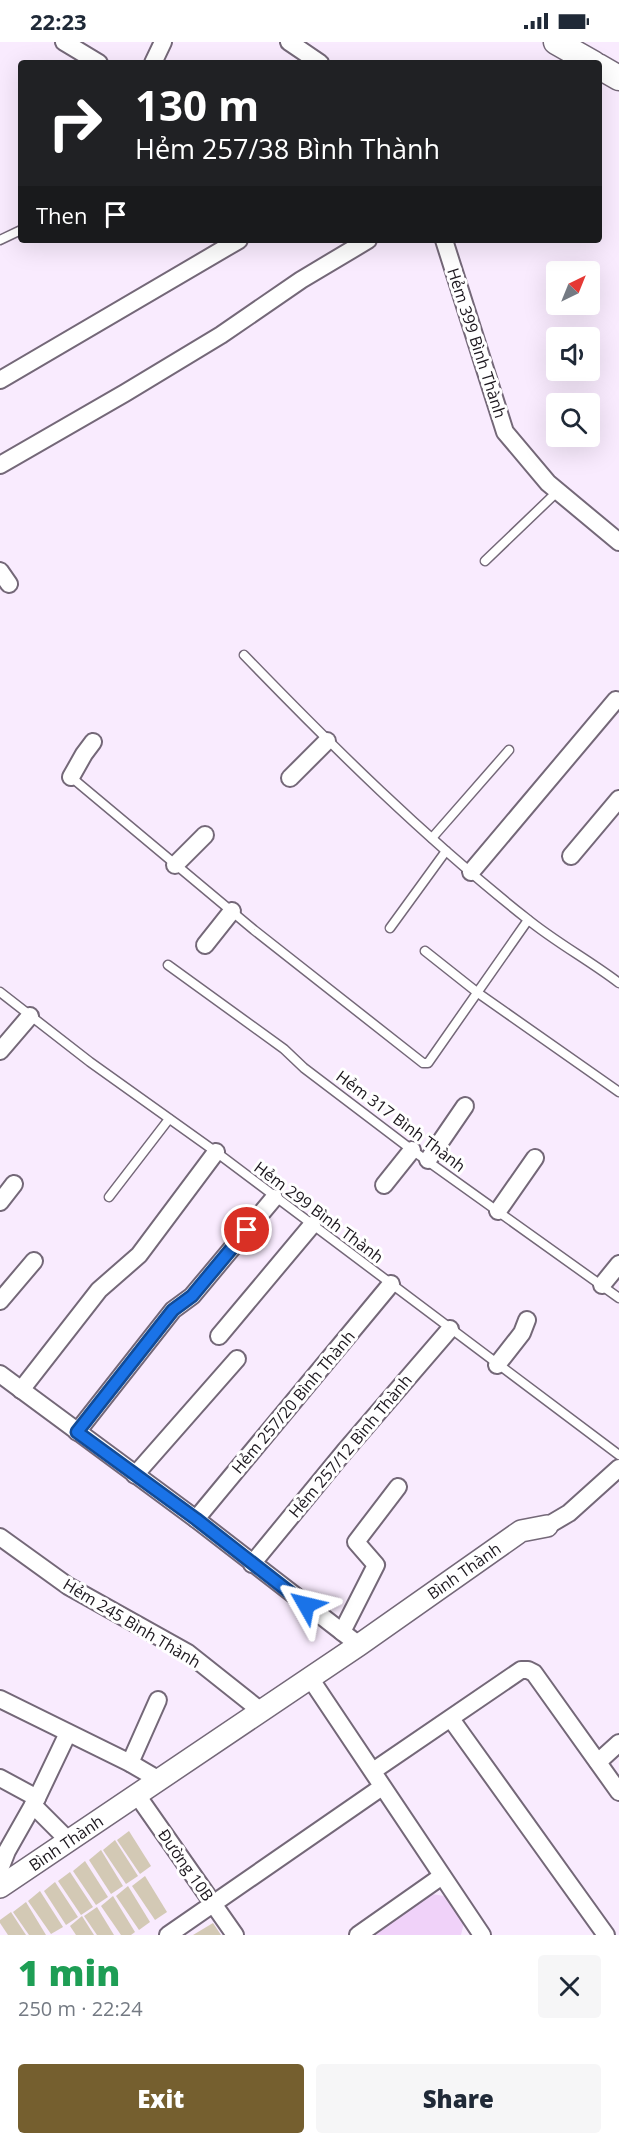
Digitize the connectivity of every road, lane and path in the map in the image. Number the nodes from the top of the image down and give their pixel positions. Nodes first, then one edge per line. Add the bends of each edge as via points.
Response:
1 (64, 42) edge
2 (163, 42) edge
3 (289, 42) edge
4 (556, 42) edge
5 (94, 60) edge
6 (154, 60) edge
7 (316, 60) edge
8 (588, 60) edge
9 (602, 68) edge
10 (619, 78) edge
11 (18, 231) edge
12 (0, 240) edge
13 (234, 243) edge
14 (363, 243) edge
15 (445, 243) edge
16 (0, 380) edge
17 (0, 465) edge
18 (558, 492) junction
19 (619, 542) edge
20 (485, 561) dead end
21 (244, 655) dead end
22 (616, 700) dead end
23 (327, 741) junction
24 (93, 742) dead end
25 (509, 750) dead end
26 (71, 777) joint
27 (290, 778) dead end
28 (619, 799) edge
29 (205, 835) dead end
30 (432, 838) junction
31 (446, 851) junction
32 (572, 856) dead end
33 (175, 865) junction
34 (471, 872) junction
35 (232, 911) junction
36 (528, 920) junction
37 (390, 928) dead end
38 (205, 945) dead end
39 (424, 951) dead end
40 (168, 965) dead end
41 (619, 983) edge
42 (0, 992) edge
43 (478, 993) junction
44 (30, 1016) junction
45 (0, 1051) edge
46 (619, 1092) edge
47 (465, 1106) dead end
48 (169, 1119) junction
49 (412, 1150) junction
50 (216, 1152) junction
51 (535, 1158) dead end
52 (428, 1160) junction
53 (14, 1184) dead end
54 (384, 1185) dead end
55 (108, 1197) dead end
56 (274, 1198) junction
57 (0, 1202) edge
58 (498, 1211) junction
59 (312, 1225) junction
60 (34, 1261) dead end
61 (619, 1264) edge
62 (391, 1284) junction
63 (602, 1285) junction
64 (619, 1298) edge
65 (0, 1300) edge
66 (527, 1320) dead end
67 (450, 1329) junction
68 (219, 1336) dead end
69 (237, 1359) dead end
70 (498, 1365) junction
71 (0, 1374) edge
72 (21, 1390) junction
73 (77, 1432) junction
74 (619, 1455) edge
75 (619, 1468) edge
76 (135, 1475) junction
77 (398, 1487) dead end
78 (196, 1519) junction
79 (547, 1526) joint
80 (0, 1537) edge
81 (252, 1564) junction
82 (350, 1638) junction
83 (310, 1678) junction
84 (0, 1699) edge
85 (158, 1700) dead end
86 (261, 1711) junction
87 (452, 1719) junction
88 (68, 1733) junction
89 (619, 1743) edge
90 (598, 1762) junction
91 (130, 1763) junction
92 (373, 1771) junction
93 (0, 1778) edge
94 (159, 1780) junction
95 (382, 1787) junction
96 (619, 1792) edge
97 (137, 1795) junction
98 (35, 1802) junction
99 (69, 1841) junction
100 (0, 1869) edge
101 (442, 1876) junction
102 (0, 1887) edge
103 (213, 1903) junction
104 (478, 1934) edge
105 (168, 1935) edge
106 (235, 1935) edge
107 (358, 1935) edge
108 (606, 1935) edge

1 - 5 street
2 - 6 street
3 - 7 street
4 - 8 main road
9 - 10 main road
11 - 12 lane
13 - 16 street
14 - 17 street via 221,335
15 - 18 street, Hẻm 399 Bình Thành via 505,432
18 - 19 street, Hẻm 399 Bình Thành
18 - 20 lane
21 - 23 lane
22 - 34 street
23 - 27 street
23 - 30 lane
24 - 26 street
25 - 30 lane
26 - 33 lane
28 - 32 street
29 - 33 street
30 - 31 lane
31 - 34 lane
31 - 37 lane
33 - 35 lane
34 - 36 lane
35 - 38 street
35 - 43 lane via 423,1063 428,1063
36 - 41 lane
36 - 43 lane
39 - 43 lane
40 - 49 lane, Hẻm 317 Bình Thành via 284,1049
42 - 44 lane, Hẻm 299 Bình Thành
43 - 46 lane
44 - 45 street
44 - 48 lane, Hẻm 299 Bình Thành
47 - 52 street
48 - 50 lane, Hẻm 299 Bình Thành
48 - 55 lane
49 - 52 lane, Hẻm 317 Bình Thành
49 - 54 street
50 - 56 lane, Hẻm 299 Bình Thành
50 - 72 street via 139,1255 99,1290
51 - 58 street
52 - 58 lane, Hẻm 317 Bình Thành
53 - 57 street
56 - 59 lane, Hẻm 299 Bình Thành
56 - 73 street via 192,1296 173,1310
58 - 63 lane, Hẻm 317 Bình Thành
59 - 62 lane, Hẻm 299 Bình Thành
59 - 68 street
60 - 65 street
61 - 63 street
62 - 67 lane, Hẻm 299 Bình Thành
62 - 78 street, Hẻm 257/20 Bình Thành
63 - 64 lane, Hẻm 317 Bình Thành
66 - 70 street
67 - 70 lane, Hẻm 299 Bình Thành
67 - 81 street, Hẻm 257/12 Bình Thành
69 - 76 street
70 - 74 lane, Hẻm 299 Bình Thành
71 - 72 street
72 - 73 street
73 - 76 street
75 - 79 street, Bình Thành via 568,1513
76 - 78 street
77 - 82 street via 356,1542 376,1565
78 - 81 street
79 - 82 street, Bình Thành via 521,1531
80 - 86 street, Hẻm 245 Bình Thành via 68,1586 188,1653
81 - 82 street
82 - 83 street, Bình Thành
83 - 86 street, Bình Thành
83 - 92 street
84 - 88 street
85 - 91 street
86 - 94 street, Bình Thành
87 - 90 street via 521,1670 528,1670
87 - 92 street
87 - 108 street
88 - 91 street
88 - 98 street
89 - 90 street
90 - 96 street
91 - 94 street
92 - 95 street
93 - 98 street
94 - 97 street, Bình Thành
95 - 101 street
95 - 103 street
97 - 99 street, Bình Thành
97 - 103 street, Đường 10B
98 - 99 street
98 - 100 street
99 - 102 street, Bình Thành
101 - 104 street
101 - 107 street
103 - 105 street
103 - 106 street, Đường 10B

